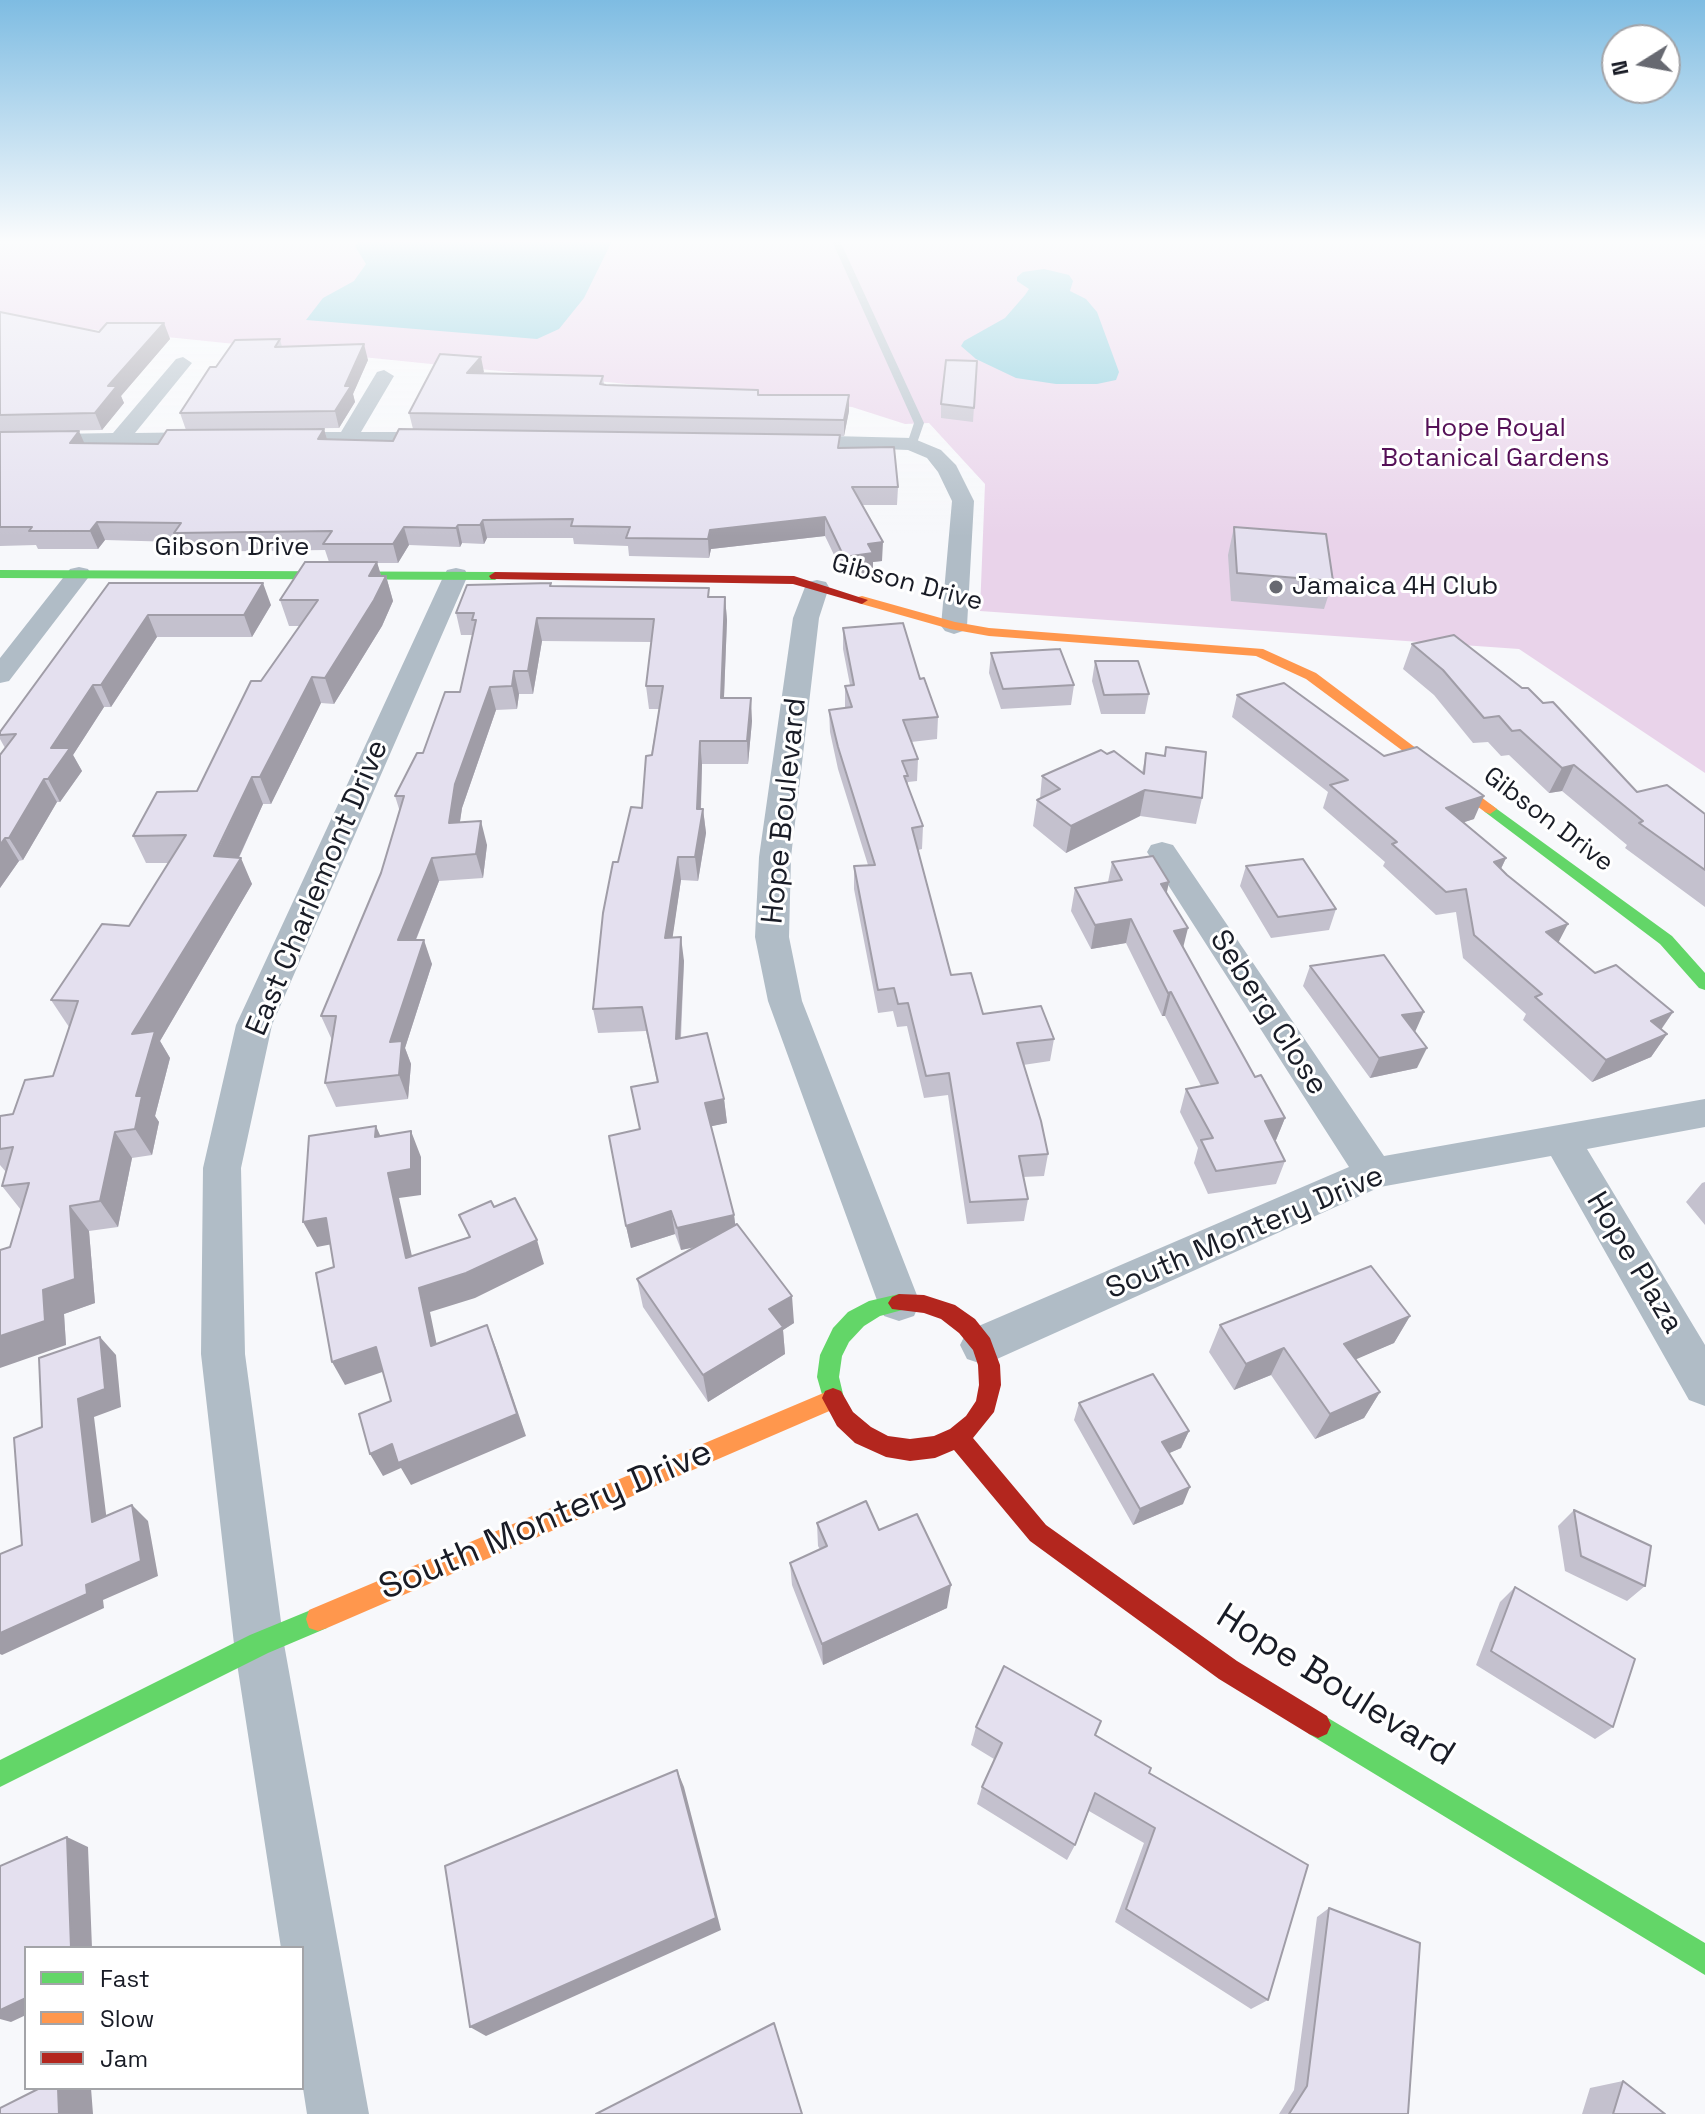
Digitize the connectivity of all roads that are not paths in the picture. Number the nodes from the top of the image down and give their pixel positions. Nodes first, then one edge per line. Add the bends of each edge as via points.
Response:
1 (881, 340) edge
2 (183, 363) dead end
3 (384, 376) dead end
4 (348, 437) junction
5 (226, 438) edge
6 (257, 438) edge
7 (473, 438) edge
8 (119, 439) junction
9 (768, 440) edge
10 (0, 441) edge
11 (912, 444) junction
12 (0, 574) edge
13 (79, 574) junction
14 (456, 575) junction
15 (817, 587) junction
16 (954, 626) junction
17 (0, 675) edge
18 (1162, 852) dead end
19 (1705, 984) edge
20 (1705, 1113) edge
21 (1562, 1141) junction
22 (1374, 1173) junction
23 (899, 1303) junction
24 (982, 1345) junction
25 (1705, 1386) edge
26 (833, 1399) junction
27 (958, 1437) junction
28 (259, 1644) junction
29 (0, 1774) edge
30 (1705, 1960) edge
31 (338, 2114) edge

1 - 11 lane via 919,423
2 - 8 street
3 - 4 street
4 - 6 street
4 - 7 street
5 - 8 street
8 - 10 street
9 - 11 street
11 - 16 street via 934,454 957,483 963,501
12 - 13 street, Gibson Drive
13 - 14 street, Gibson Drive
13 - 17 street
14 - 15 street, Gibson Drive via 794,580
14 - 28 street, East Charlemont Drive via 254,1025 222,1168 223,1354
15 - 16 street, Gibson Drive
15 - 23 street, Hope Boulevard via 806,618 775,857 772,937 785,1001
16 - 19 street, Gibson Drive via 1236,649 1287,663 1666,940
18 - 22 street, Seberg Close
20 - 21 street, South Montery Drive
21 - 22 street, South Montery Drive
21 - 25 street, Hope Plaza
22 - 24 street, South Montery Drive
23 - 24 street via 948,1312
23 - 26 street via 866,1313 841,1335 828,1377
24 - 27 street via 989,1365 986,1405
26 - 27 street via 863,1435 886,1446 935,1447
26 - 28 street, South Montery Drive
27 - 30 street, Hope Boulevard via 1038,1533 1228,1670
28 - 29 street, South Montery Drive
28 - 31 street, East Charlemont Drive

